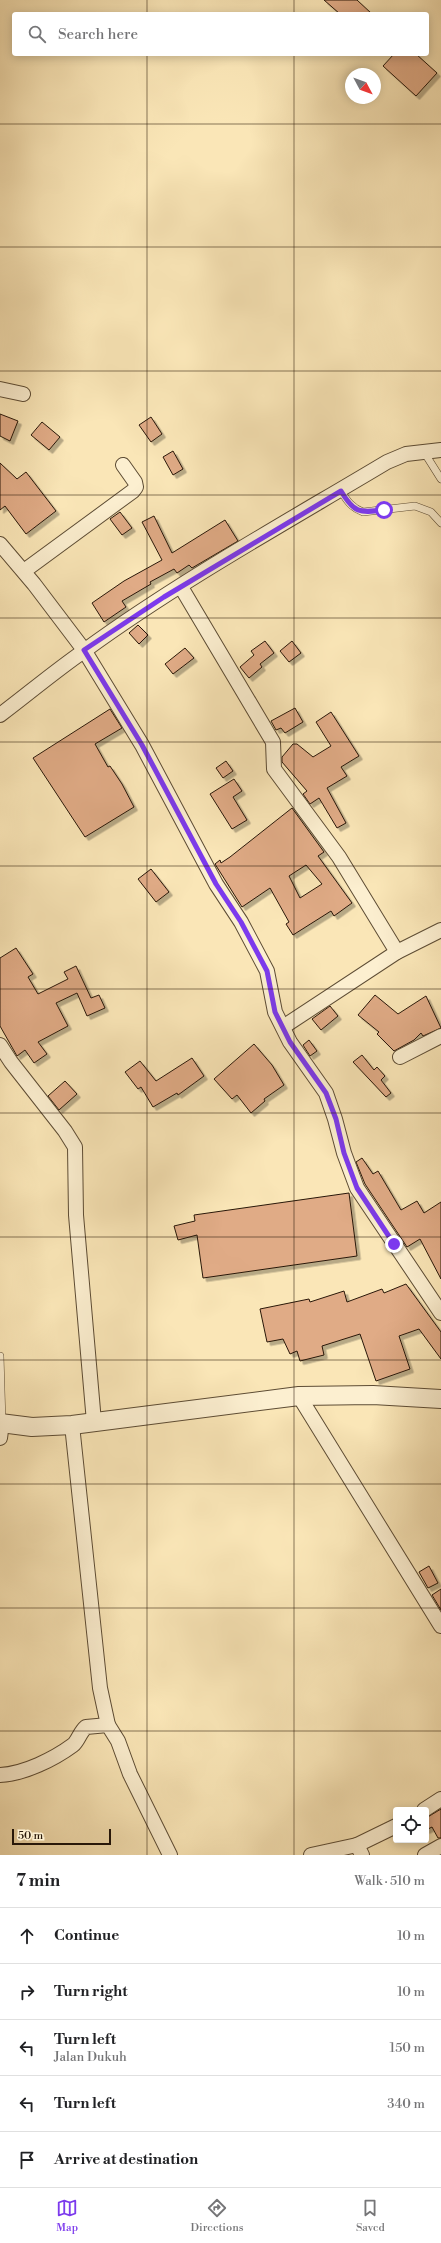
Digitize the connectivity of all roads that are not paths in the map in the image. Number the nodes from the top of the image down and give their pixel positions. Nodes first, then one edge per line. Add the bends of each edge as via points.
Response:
1 (0, 389) edge
2 (23, 394) dead end
3 (441, 450) edge
4 (424, 452) junction
5 (123, 465) dead end
6 (441, 479) edge
7 (341, 491) junction
8 (441, 523) edge
9 (0, 544) edge
10 (24, 571) junction
11 (181, 587) junction
12 (84, 650) junction
13 (0, 715) edge
14 (441, 930) edge
15 (397, 952) junction
16 (283, 1027) junction
17 (441, 1036) edge
18 (0, 1045) edge
19 (400, 1057) dead end
20 (441, 1313) edge
21 (0, 1356) edge
22 (299, 1396) junction
23 (441, 1399) edge
24 (94, 1422) junction
25 (72, 1425) junction
26 (1, 1428) edge
27 (441, 1626) edge
28 (108, 1725) junction
29 (0, 1775) edge
30 (441, 1799) edge
31 (429, 1807) edge
32 (393, 1828) edge
33 (441, 1846) edge
34 (360, 1850) edge
35 (170, 1855) edge
36 (311, 1855) edge
37 (426, 1855) edge

1 - 2 street
3 - 4 street
4 - 6 lane
4 - 7 street via 406,454 387,462
5 - 10 street via 135,482 136,487 133,491
7 - 8 lane via 356,510 363,512 415,506 431,512
7 - 11 street
9 - 10 street
10 - 12 street
11 - 12 street
11 - 15 street via 273,742 274,768 339,857
12 - 13 street
12 - 16 street via 142,745 216,884 241,922 267,971 275,1012
14 - 15 street
15 - 16 street
16 - 20 street via 290,1042 326,1093 357,1188
17 - 19 street
18 - 24 street via 75,1147 76,1215
21 - 26 lane
22 - 23 street via 373,1395
22 - 24 street
22 - 27 street
24 - 25 street
25 - 26 street
25 - 28 street via 100,1688
28 - 29 street via 86,1728 76,1742 65,1749 18,1772
28 - 35 street via 118,1741 130,1774
30 - 31 street
32 - 34 street
33 - 37 street
34 - 36 street

